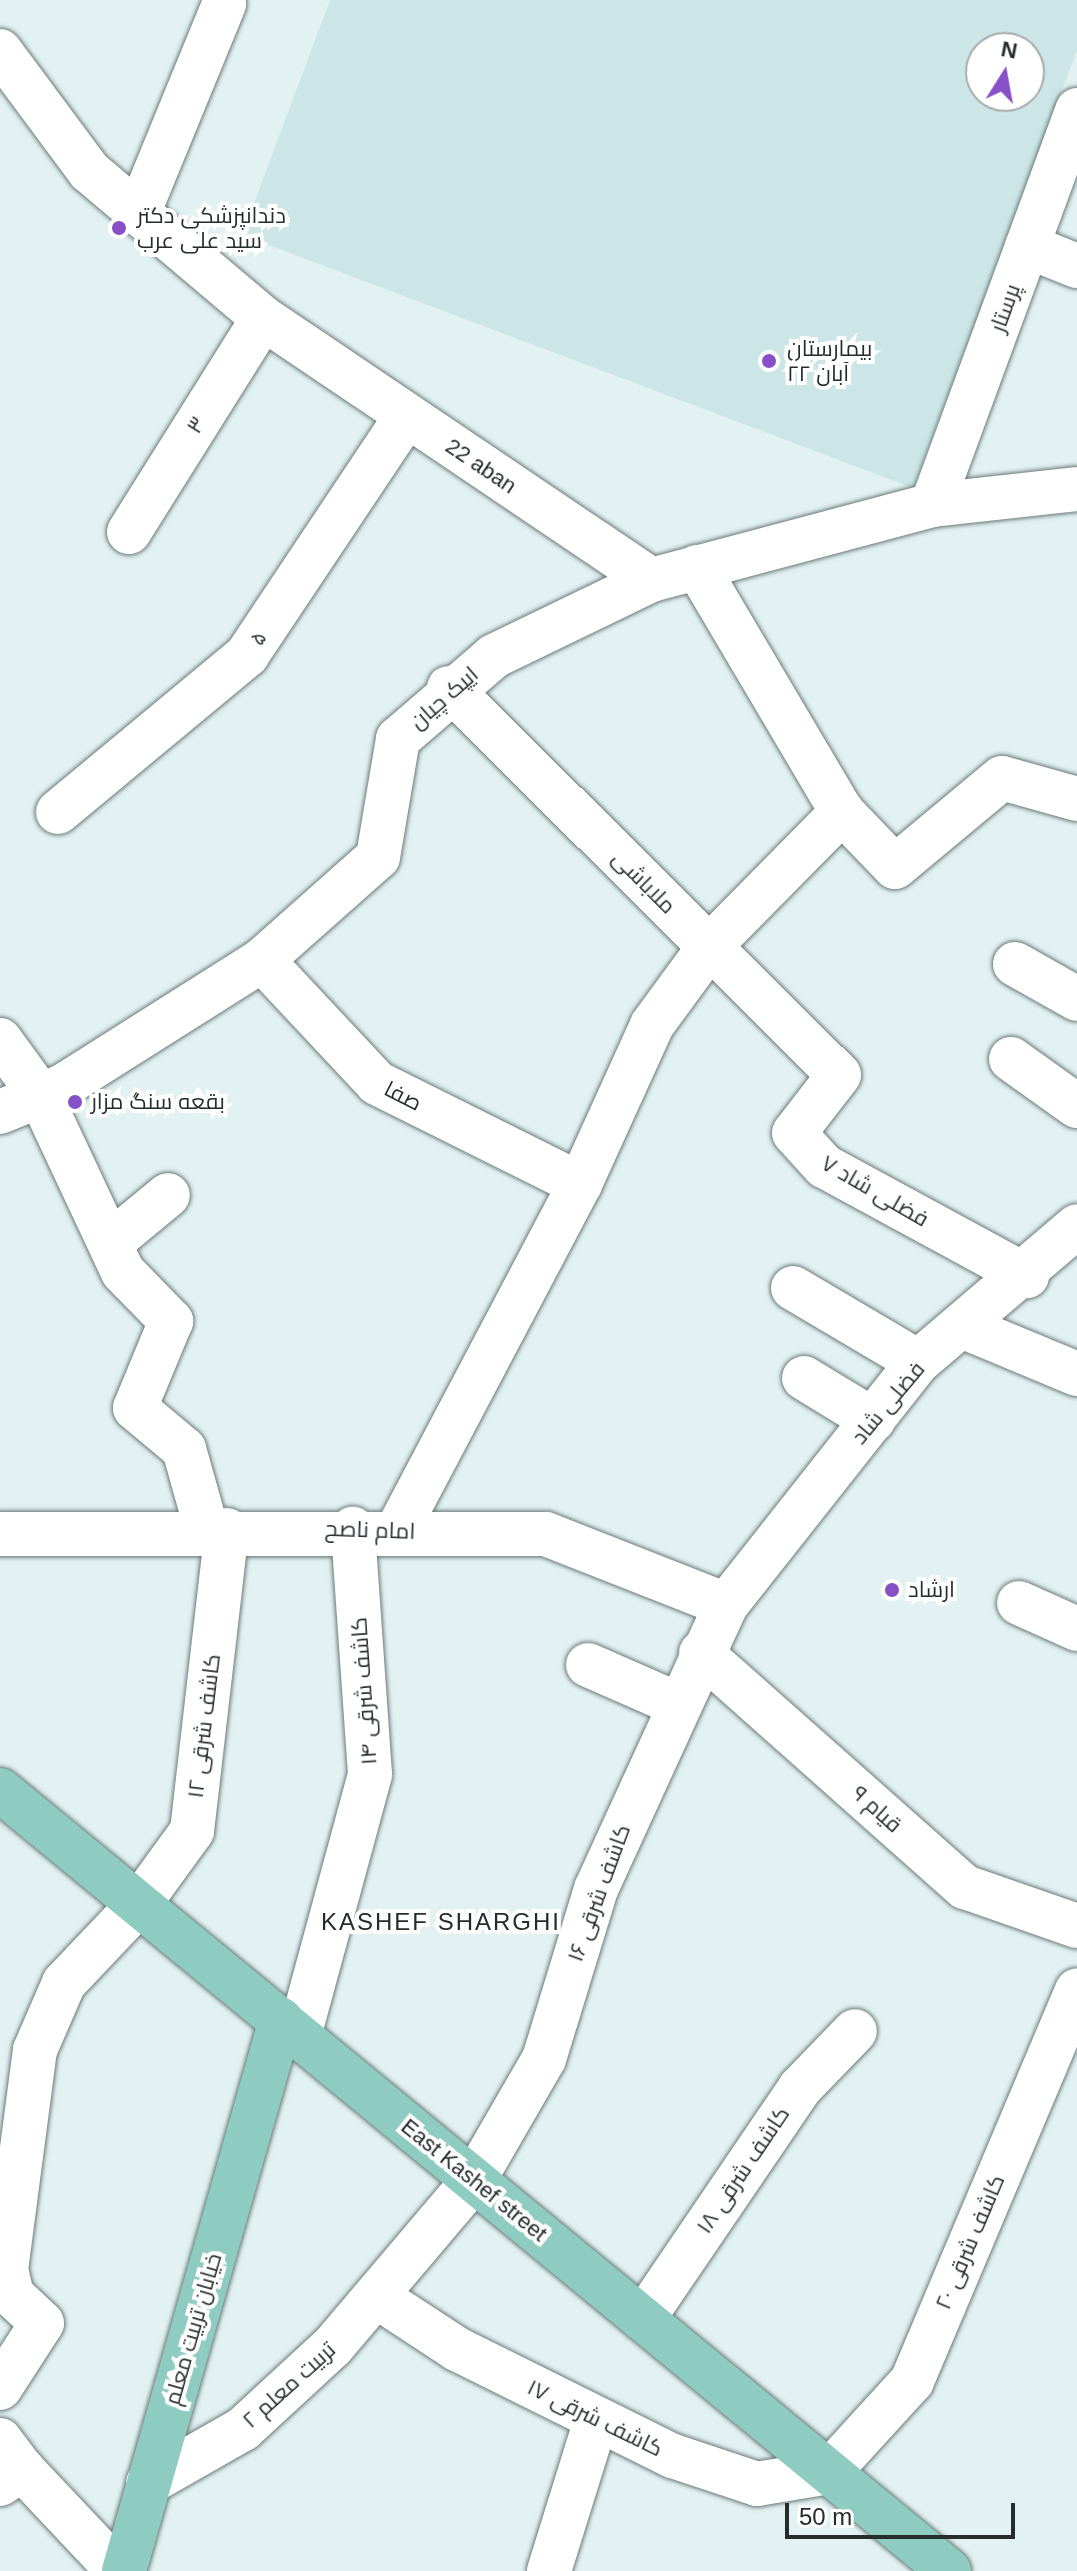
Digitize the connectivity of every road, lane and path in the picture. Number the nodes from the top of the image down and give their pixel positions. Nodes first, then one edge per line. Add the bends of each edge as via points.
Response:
1 (224, 4) dead end
2 (0, 51) edge
3 (1077, 110) edge
4 (138, 214) junction
5 (1027, 246) junction
6 (1077, 266) edge
7 (263, 318) junction
8 (406, 417) junction
9 (1077, 489) edge
10 (932, 505) junction
11 (129, 532) dead end
12 (697, 567) junction
13 (651, 580) junction
14 (449, 688) junction
15 (1077, 799) edge
16 (58, 812) dead end
17 (842, 812) junction
18 (709, 947) junction
19 (262, 960) junction
20 (1015, 964) dead end
21 (1077, 999) edge
22 (0, 1040) edge
23 (1011, 1059) dead end
24 (839, 1075) joint
25 (40, 1095) junction
26 (1077, 1106) edge
27 (0, 1112) edge
28 (580, 1184) junction
29 (168, 1195) dead end
30 (1077, 1226) edge
31 (110, 1243) junction
32 (1027, 1276) junction
33 (793, 1288) dead end
34 (964, 1327) junction
35 (918, 1362) junction
36 (1077, 1374) edge
37 (804, 1378) dead end
38 (873, 1420) junction
39 (353, 1529) junction
40 (217, 1530) junction
41 (397, 1531) junction
42 (0, 1534) edge
43 (1019, 1603) dead end
44 (726, 1605) junction
45 (1077, 1629) edge
46 (701, 1653) junction
47 (588, 1665) dead end
48 (675, 1703) junction
49 (0, 1790) edge
50 (139, 1904) junction
51 (1077, 1926) edge
52 (1077, 1990) edge
53 (855, 2031) dead end
54 (302, 2038) junction
55 (474, 2180) junction
56 (379, 2298) junction
57 (643, 2319) junction
58 (0, 2388) edge
59 (596, 2420) junction
60 (7, 2464) edge
61 (829, 2472) junction
62 (148, 2483) junction
63 (121, 2571) edge
64 (549, 2571) edge
65 (949, 2571) edge

1 - 4 street
2 - 4 street, 22 aban via 89,171
3 - 5 street, پرستار
4 - 7 street, 22 aban
5 - 6 street
5 - 10 street, پرستار
7 - 8 street, 22 aban
7 - 11 street, ۳
8 - 13 street, 22 aban
8 - 16 street, ۵ via 247,655
9 - 10 street
10 - 12 street
12 - 13 street
12 - 17 street
13 - 14 street, ایپک چیان via 494,656
14 - 18 street, ملاباشی
14 - 19 street, ایپک چیان via 398,739 378,857
15 - 17 street via 1002,778 895,867
17 - 18 street
18 - 24 street, ملاباشی
18 - 28 street via 652,1025
19 - 25 street, ایپک چیان
19 - 28 street, صفا via 377,1083
20 - 21 street
22 - 25 street
23 - 26 street
24 - 32 street, فضلی شاد ۷ via 794,1133 824,1166
25 - 27 street, ایپک چیان
25 - 31 street
28 - 41 street
29 - 31 street
30 - 32 street, فضلی شاد
31 - 40 street via 123,1272 171,1321 135,1408 184,1449
32 - 34 street, فضلی شاد
33 - 35 street
34 - 35 street, فضلی شاد
34 - 36 street
35 - 38 street, فضلی شاد
37 - 38 street
38 - 44 street, فضلی شاد
39 - 40 street, امام ناصح
39 - 41 street, امام ناصح
39 - 54 street, کاشف شرقی ۱۴ via 370,1774
40 - 42 street, امام ناصح
40 - 50 street, کاشف شرقی ۱۲ via 192,1831
41 - 44 street, امام ناصح via 546,1534
43 - 45 street
44 - 46 street, کاشف شرقی ۱۶
46 - 48 street, کاشف شرقی ۱۶
46 - 51 street, قیام ۹ via 965,1887
47 - 48 street
48 - 55 street, کاشف شرقی ۱۶ via 596,1889 544,2059
49 - 50 main road, East Kashef street
50 - 54 main road, East Kashef street
50 - 58 street, کاشف شرقی ۱۲ via 64,1983 35,2050 6,2270 12,2295 42,2323
52 - 61 street, کاشف شرقی ۲۰ via 912,2381
53 - 57 street, کاشف شرقی ۱۸ via 800,2088
54 - 55 main road, East Kashef street
54 - 62 main road, خیابان تربیت معلم via 264,2087
55 - 56 street, کاشف شرقی ۱۶
55 - 57 main road, East Kashef street
56 - 59 street, کاشف شرقی ۱۷ via 457,2349
56 - 62 street, تربیت معلم ۲ via 243,2429
57 - 61 main road, East Kashef street
59 - 61 street, کاشف شرقی ۱۷ via 757,2484
59 - 64 street
60 - 63 street
61 - 65 main road, East Kashef street
62 - 63 main road, خیابان تربیت معلم

